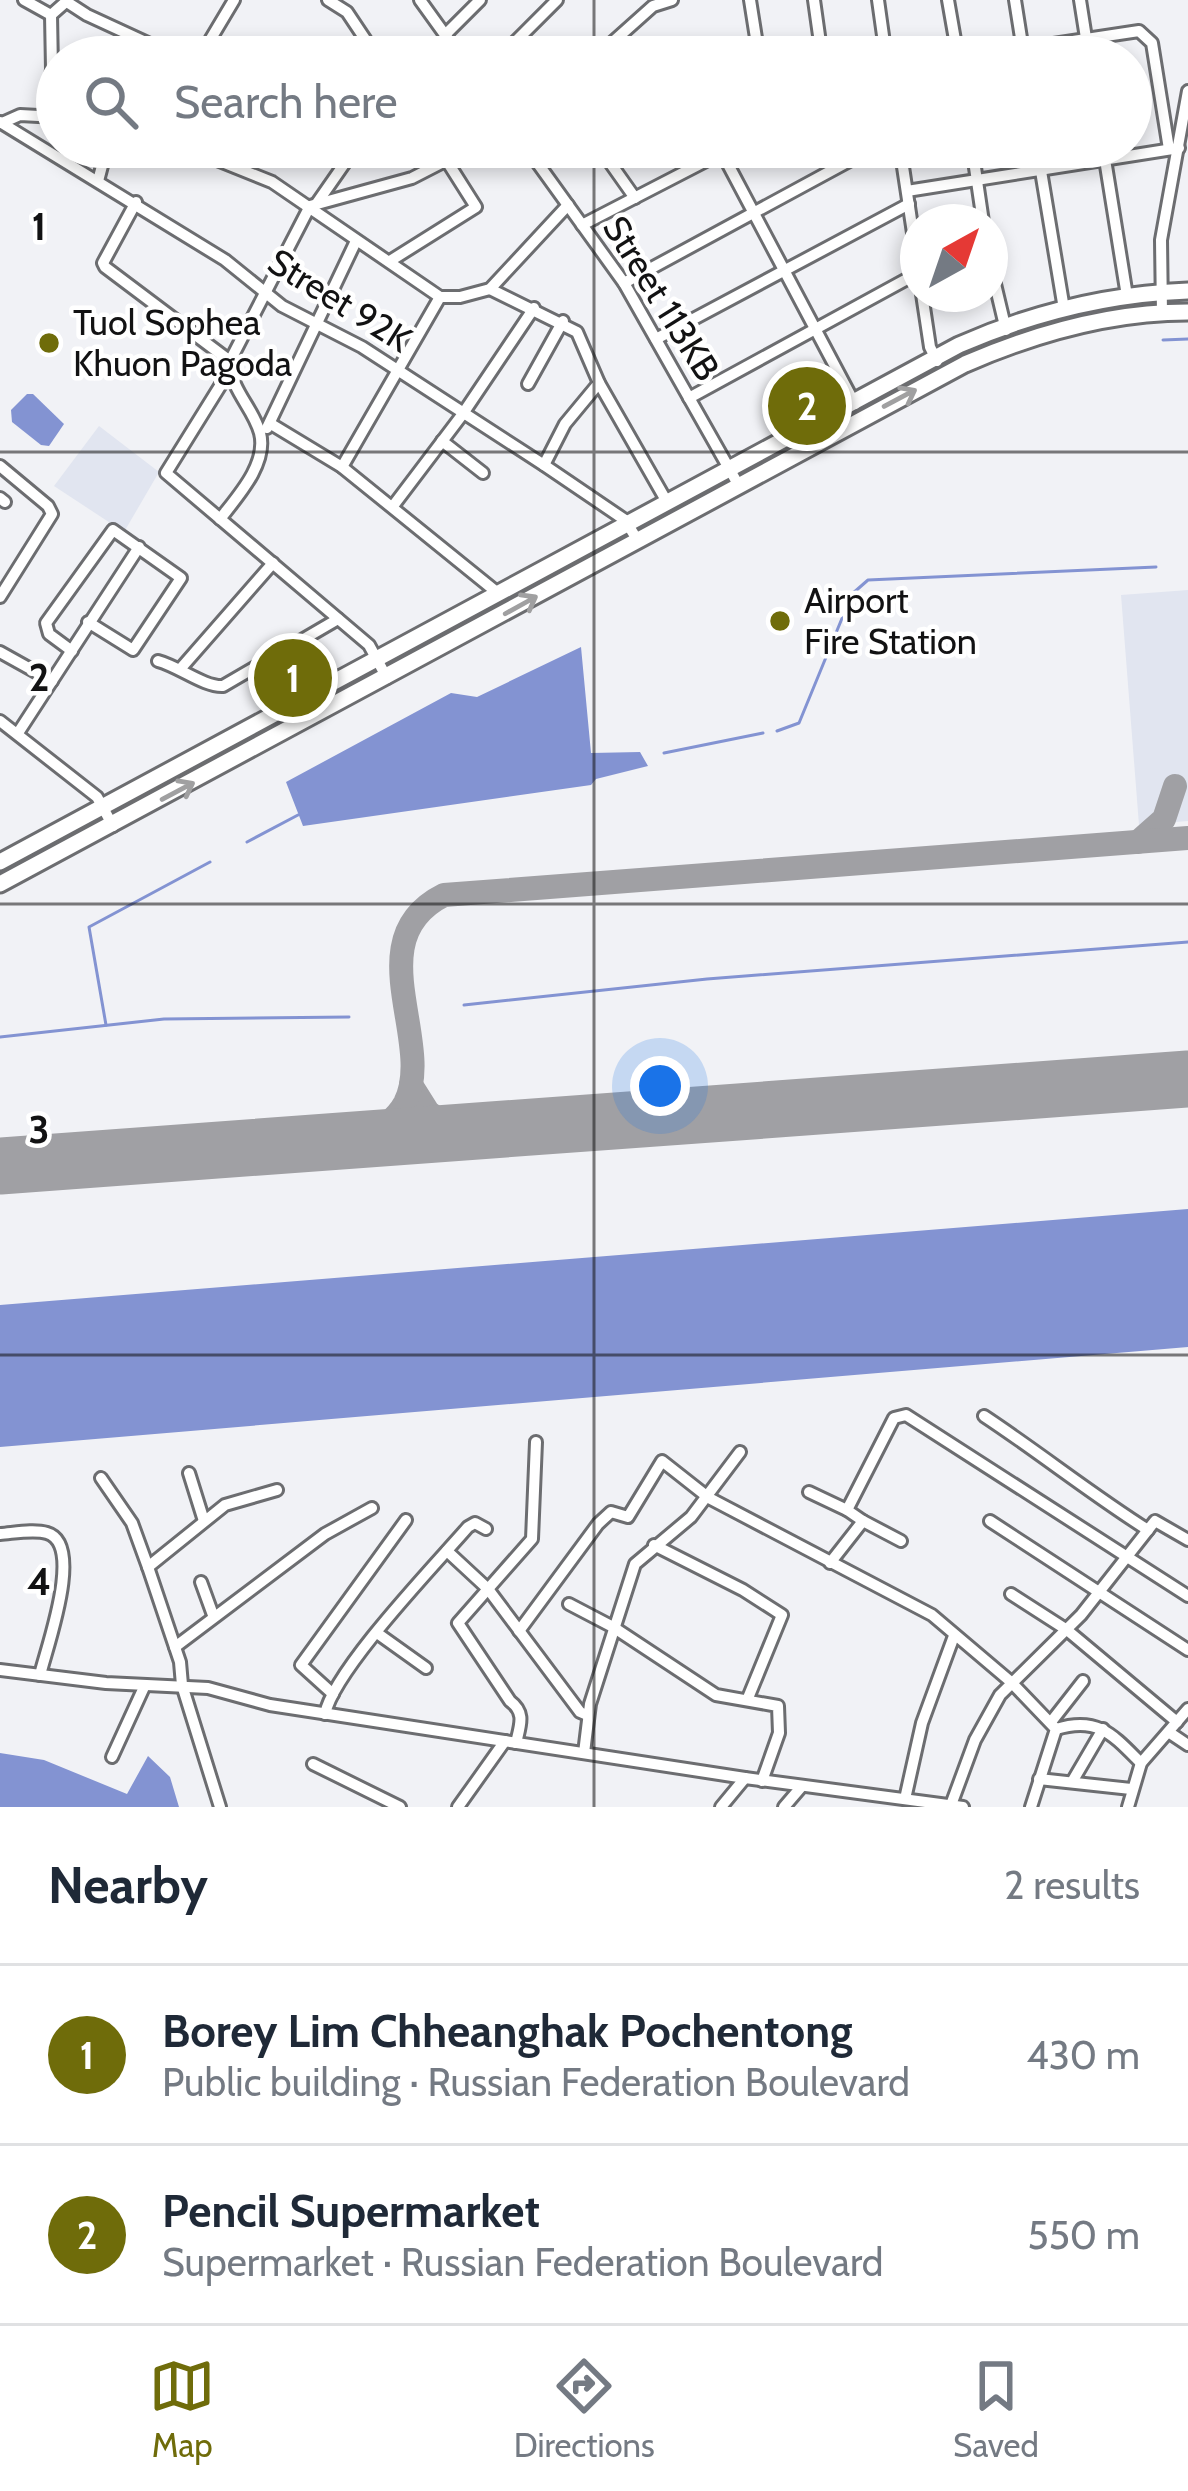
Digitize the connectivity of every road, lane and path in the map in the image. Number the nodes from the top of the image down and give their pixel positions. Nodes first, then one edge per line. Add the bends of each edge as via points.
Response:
1 (24, 0) edge
2 (235, 0) edge
3 (328, 0) edge
4 (359, 0) edge
5 (419, 0) edge
6 (479, 0) edge
7 (557, 0) edge
8 (672, 0) edge
9 (750, 0) edge
10 (814, 0) edge
11 (878, 0) edge
12 (948, 0) edge
13 (1015, 0) edge
14 (1080, 0) edge
15 (67, 1) edge
16 (347, 12) junction
17 (51, 15) junction
18 (445, 35) joint
19 (51, 36) edge
20 (134, 36) edge
21 (213, 36) edge
22 (363, 36) edge
23 (521, 36) edge
24 (623, 36) edge
25 (756, 36) edge
26 (819, 36) edge
27 (883, 36) edge
28 (957, 36) edge
29 (1021, 36) edge
30 (1086, 36) edge
31 (1106, 36) edge
32 (1148, 36) edge
33 (1152, 48) edge
34 (1188, 92) edge
35 (36, 116) edge
36 (1, 122) edge
37 (36, 143) edge
38 (1174, 148) junction
39 (1152, 150) edge
40 (77, 168) edge
41 (101, 168) edge
42 (246, 168) edge
43 (340, 168) edge
44 (431, 168) edge
45 (452, 168) edge
46 (541, 168) edge
47 (614, 168) edge
48 (693, 168) edge
49 (735, 168) edge
50 (837, 168) edge
51 (903, 168) edge
52 (975, 168) edge
53 (1048, 168) edge
54 (1106, 168) edge
55 (689, 170) joint
56 (1040, 170) junction
57 (977, 179) junction
58 (98, 181) junction
59 (635, 197) junction
60 (908, 197) junction
61 (136, 202) junction
62 (313, 204) junction
63 (909, 204) edge
64 (980, 204) edge
65 (568, 206) junction
66 (754, 214) junction
67 (583, 225) junction
68 (356, 241) junction
69 (390, 261) junction
70 (785, 272) junction
71 (900, 279) edge
72 (624, 283) junction
73 (490, 289) junction
74 (263, 292) junction
75 (1188, 292) edge
76 (1161, 293) junction
77 (1127, 296) junction
78 (440, 297) junction
79 (534, 308) junction
80 (1064, 309) junction
81 (926, 312) edge
82 (1001, 312) edge
83 (1188, 312) edge
84 (1162, 313) junction
85 (563, 321) junction
86 (318, 326) junction
87 (1004, 326) junction
88 (815, 329) junction
89 (656, 339) junction
90 (1012, 344) junction
91 (935, 357) junction
92 (230, 366) junction
93 (399, 370) junction
94 (944, 375) junction
95 (599, 383) junction
96 (528, 384) dead end
97 (689, 398) junction
98 (854, 401) junction
99 (462, 415) junction
100 (862, 418) junction
101 (271, 424) junction
102 (260, 434) junction
103 (442, 441) junction
104 (544, 465) junction
105 (0, 466) edge
106 (342, 467) junction
107 (728, 469) junction
108 (483, 473) dead end
109 (739, 486) junction
110 (668, 502) junction
111 (392, 506) junction
112 (220, 519) junction
113 (628, 524) junction
114 (638, 541) junction
115 (139, 547) junction
116 (273, 563) junction
117 (2, 589) edge
118 (500, 594) junction
119 (338, 619) junction
120 (88, 622) junction
121 (72, 651) junction
122 (0, 652) edge
123 (158, 661) dead end
124 (377, 661) junction
125 (182, 667) junction
126 (387, 678) junction
127 (52, 681) junction
128 (0, 721) edge
129 (18, 733) junction
130 (104, 808) junction
131 (113, 826) junction
132 (0, 862) edge
133 (0, 884) edge
134 (984, 1416) dead end
135 (536, 1442) dead end
136 (740, 1452) dead end
137 (189, 1473) dead end
138 (101, 1478) dead end
139 (277, 1490) dead end
140 (809, 1492) dead end
141 (710, 1498) junction
142 (372, 1508) dead end
143 (847, 1510) junction
144 (406, 1520) dead end
145 (204, 1521) junction
146 (863, 1521) junction
147 (990, 1521) dead end
148 (486, 1529) dead end
149 (1148, 1530) junction
150 (0, 1534) edge
151 (1188, 1540) edge
152 (901, 1541) dead end
153 (654, 1545) junction
154 (447, 1551) junction
155 (1128, 1555) junction
156 (830, 1563) junction
157 (148, 1568) junction
158 (201, 1582) dead end
159 (488, 1589) junction
160 (1101, 1591) junction
161 (1010, 1594) dead end
162 (1188, 1596) edge
163 (568, 1604) dead end
164 (213, 1616) junction
165 (613, 1628) junction
166 (1067, 1630) junction
167 (519, 1631) junction
168 (377, 1633) junction
169 (954, 1636) junction
170 (175, 1647) junction
171 (1188, 1650) edge
172 (426, 1668) dead end
173 (0, 1670) edge
174 (40, 1675) junction
175 (1083, 1681) dead end
176 (1011, 1682) junction
177 (145, 1685) junction
178 (182, 1685) junction
179 (333, 1694) junction
180 (748, 1698) junction
181 (1188, 1709) edge
182 (325, 1714) junction
183 (587, 1715) junction
184 (1054, 1726) junction
185 (1173, 1727) junction
186 (1103, 1729) junction
187 (511, 1742) junction
188 (1188, 1744) edge
189 (584, 1754) junction
190 (112, 1757) dead end
191 (1142, 1763) junction
192 (313, 1764) dead end
193 (746, 1778) junction
194 (1039, 1779) junction
195 (762, 1780) junction
196 (1072, 1782) junction
197 (802, 1786) junction
198 (1131, 1789) junction
199 (844, 1791) junction
200 (899, 1801) edge
201 (957, 1806) edge
202 (220, 1807) edge
203 (400, 1807) edge
204 (458, 1807) edge
205 (721, 1807) edge
206 (784, 1807) edge
207 (835, 1807) edge
208 (1031, 1807) edge
209 (1128, 1807) edge

1 - 17 street
2 - 21 street
3 - 16 street
4 - 16 street
5 - 18 street
6 - 18 street
7 - 23 street
8 - 24 street
9 - 25 street
10 - 26 street
11 - 27 street
12 - 28 street
13 - 29 street
14 - 30 street
15 - 17 street
15 - 20 street
16 - 22 street
17 - 19 street
31 - 32 street
33 - 38 street
34 - 38 street
35 - 36 street
36 - 37 street, Street 92K
38 - 39 street
38 - 76 street
40 - 58 street, Street 92K
41 - 58 street
42 - 62 street
43 - 62 street
44 - 62 street
45 - 69 street via 476,207
46 - 65 street, Street 113KB
47 - 59 street
48 - 55 street
49 - 66 street
50 - 66 street
51 - 60 street
52 - 57 street
53 - 56 street
54 - 77 street
55 - 59 street
56 - 57 street
56 - 80 street
57 - 60 street
57 - 64 street
58 - 61 street, Street 92K
59 - 67 street
60 - 63 street
60 - 70 street
61 - 74 street, Street 92K
61 - 92 street via 105,267
62 - 68 street
62 - 74 street
65 - 67 street, Street 113KB
65 - 73 street
66 - 70 street
66 - 72 street
67 - 72 street, Street 113KB
68 - 69 street
68 - 86 street
69 - 78 street
70 - 88 street
70 - 89 street
71 - 88 street
72 - 89 street, Street 113KB
73 - 78 street
73 - 79 street
74 - 86 street, Street 92K
74 - 92 street
75 - 76 highway
76 - 77 highway
76 - 84 street
77 - 80 highway
78 - 93 street
79 - 85 street
79 - 99 street
80 - 87 highway
81 - 91 street
82 - 87 street
83 - 84 highway
84 - 90 highway
85 - 95 street via 584,342
85 - 96 street
86 - 93 street, Street 92K
86 - 101 street
87 - 90 street
87 - 91 highway
88 - 97 street
88 - 98 street
89 - 97 street, Street 113KB
90 - 94 highway
91 - 94 street
91 - 98 highway
92 - 102 street
92 - 112 street via 166,473
93 - 99 street, Street 92K
93 - 106 street
100 -> 94 highway
95 - 104 street
95 - 110 street
97 - 107 street, Street 113KB
98 - 100 street
98 - 107 highway
99 - 103 street
99 - 104 street, Street 92K
100 - 109 highway
101 - 102 street
101 - 106 street
102 - 112 street via 255,468
103 - 108 street
103 - 111 street
104 - 113 street, Street 92K
105 - 117 street via 52,510
106 - 111 street
107 - 109 street, Street 113KB
107 - 110 highway
109 - 114 highway
110 - 113 highway
111 - 118 street
112 - 116 street
113 - 114 street, Street 92K
113 - 118 highway
126 -> 114 highway
115 - 120 street
115 - 120 street via 181,578 136,647
115 - 121 street via 110,532 49,618 45,629
116 - 119 street
116 - 125 street
118 - 124 highway
119 - 124 street
119 - 125 street via 224,686
120 - 121 street
121 - 127 street
122 - 127 street
123 - 125 street
124 - 126 street
124 - 130 highway
131 -> 126 highway
127 - 129 street
128 - 129 street
129 - 130 street
130 - 131 street
130 - 132 highway
131 - 133 highway
134 - 149 street
135 - 159 street via 534,1533
136 - 141 street
137 - 145 street
138 - 157 street via 132,1523
139 - 145 street via 225,1504
140 - 143 street
141 - 153 street
141 - 156 street
141 - 167 street via 660,1462 628,1516 611,1512 598,1524
142 - 164 street
143 - 146 street
143 - 155 street via 901,1414
144 - 179 street via 301,1665
145 - 157 street
146 - 152 street
146 - 156 street
147 - 160 street
148 - 154 street via 473,1524
149 - 151 street via 1157,1520
149 - 155 street
150 - 174 street via 46,1532 63,1555 63,1588
153 - 165 street via 635,1564
153 - 180 street via 782,1615
154 - 159 street
154 - 168 street
155 - 160 street
155 - 162 street
156 - 169 street via 932,1615
157 - 170 street
158 - 164 street
159 - 167 street
159 - 187 street via 458,1623 519,1708
160 - 166 street
160 - 171 street
161 - 166 street
163 - 165 street
164 - 170 street
165 - 180 street via 716,1694
165 - 183 street
166 - 176 street
166 - 185 street
167 - 183 street
168 - 172 street
168 - 179 street
169 - 176 street
169 - 200 street
170 - 178 street
173 - 174 street
174 - 177 street
175 - 184 street
176 - 184 street
176 - 201 street via 975,1740
177 - 178 street
177 - 190 street
178 - 182 street
178 - 202 street
179 - 182 street
180 - 195 street via 780,1710
181 - 185 street
182 - 187 street
183 - 189 street
184 - 186 street
184 - 194 street
185 - 188 street
185 - 191 street
186 - 191 street
186 - 196 street
187 - 189 street
187 - 204 street
189 - 193 street
191 - 198 street
192 - 203 street
193 - 195 street
193 - 205 street
194 - 196 street
194 - 208 street
195 - 197 street
196 - 198 street
197 - 199 street
197 - 206 street
198 - 209 street
199 - 200 street
199 - 207 street
200 - 201 street

